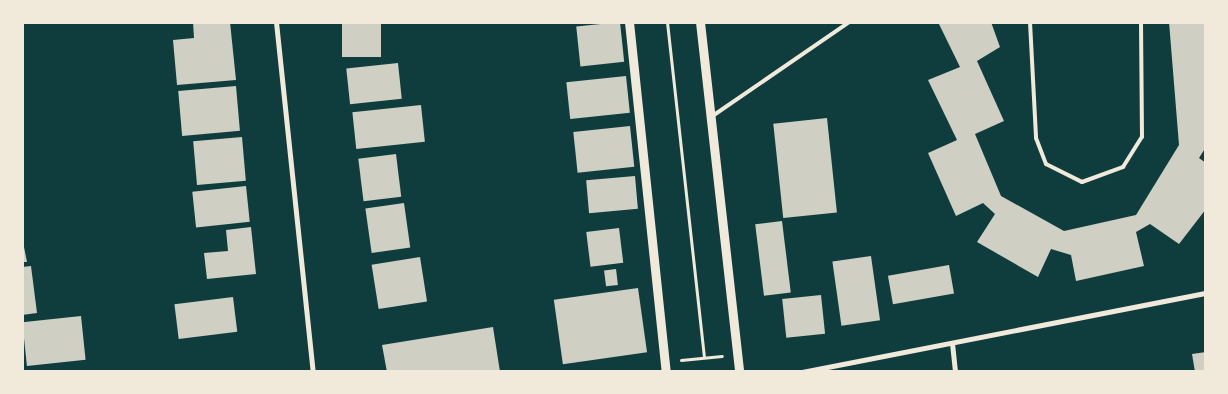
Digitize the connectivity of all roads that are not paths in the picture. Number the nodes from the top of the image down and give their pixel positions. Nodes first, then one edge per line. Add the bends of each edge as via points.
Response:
1 (276, 22) edge
2 (629, 22) edge
3 (700, 22) edge
4 (849, 22) edge
5 (1030, 22) edge
6 (1141, 22) edge
7 (711, 118) junction
8 (1206, 293) edge
9 (952, 343) junction
10 (666, 367) edge
11 (313, 372) edge
12 (739, 372) edge
13 (802, 372) edge
14 (955, 372) edge

1 - 11 street
2 - 10 street
3 - 7 street
4 - 7 lane
5 - 6 lane via 1036,138 1046,164 1082,182 1123,167 1142,136
7 - 12 street
8 - 9 street
9 - 13 street
9 - 14 street

